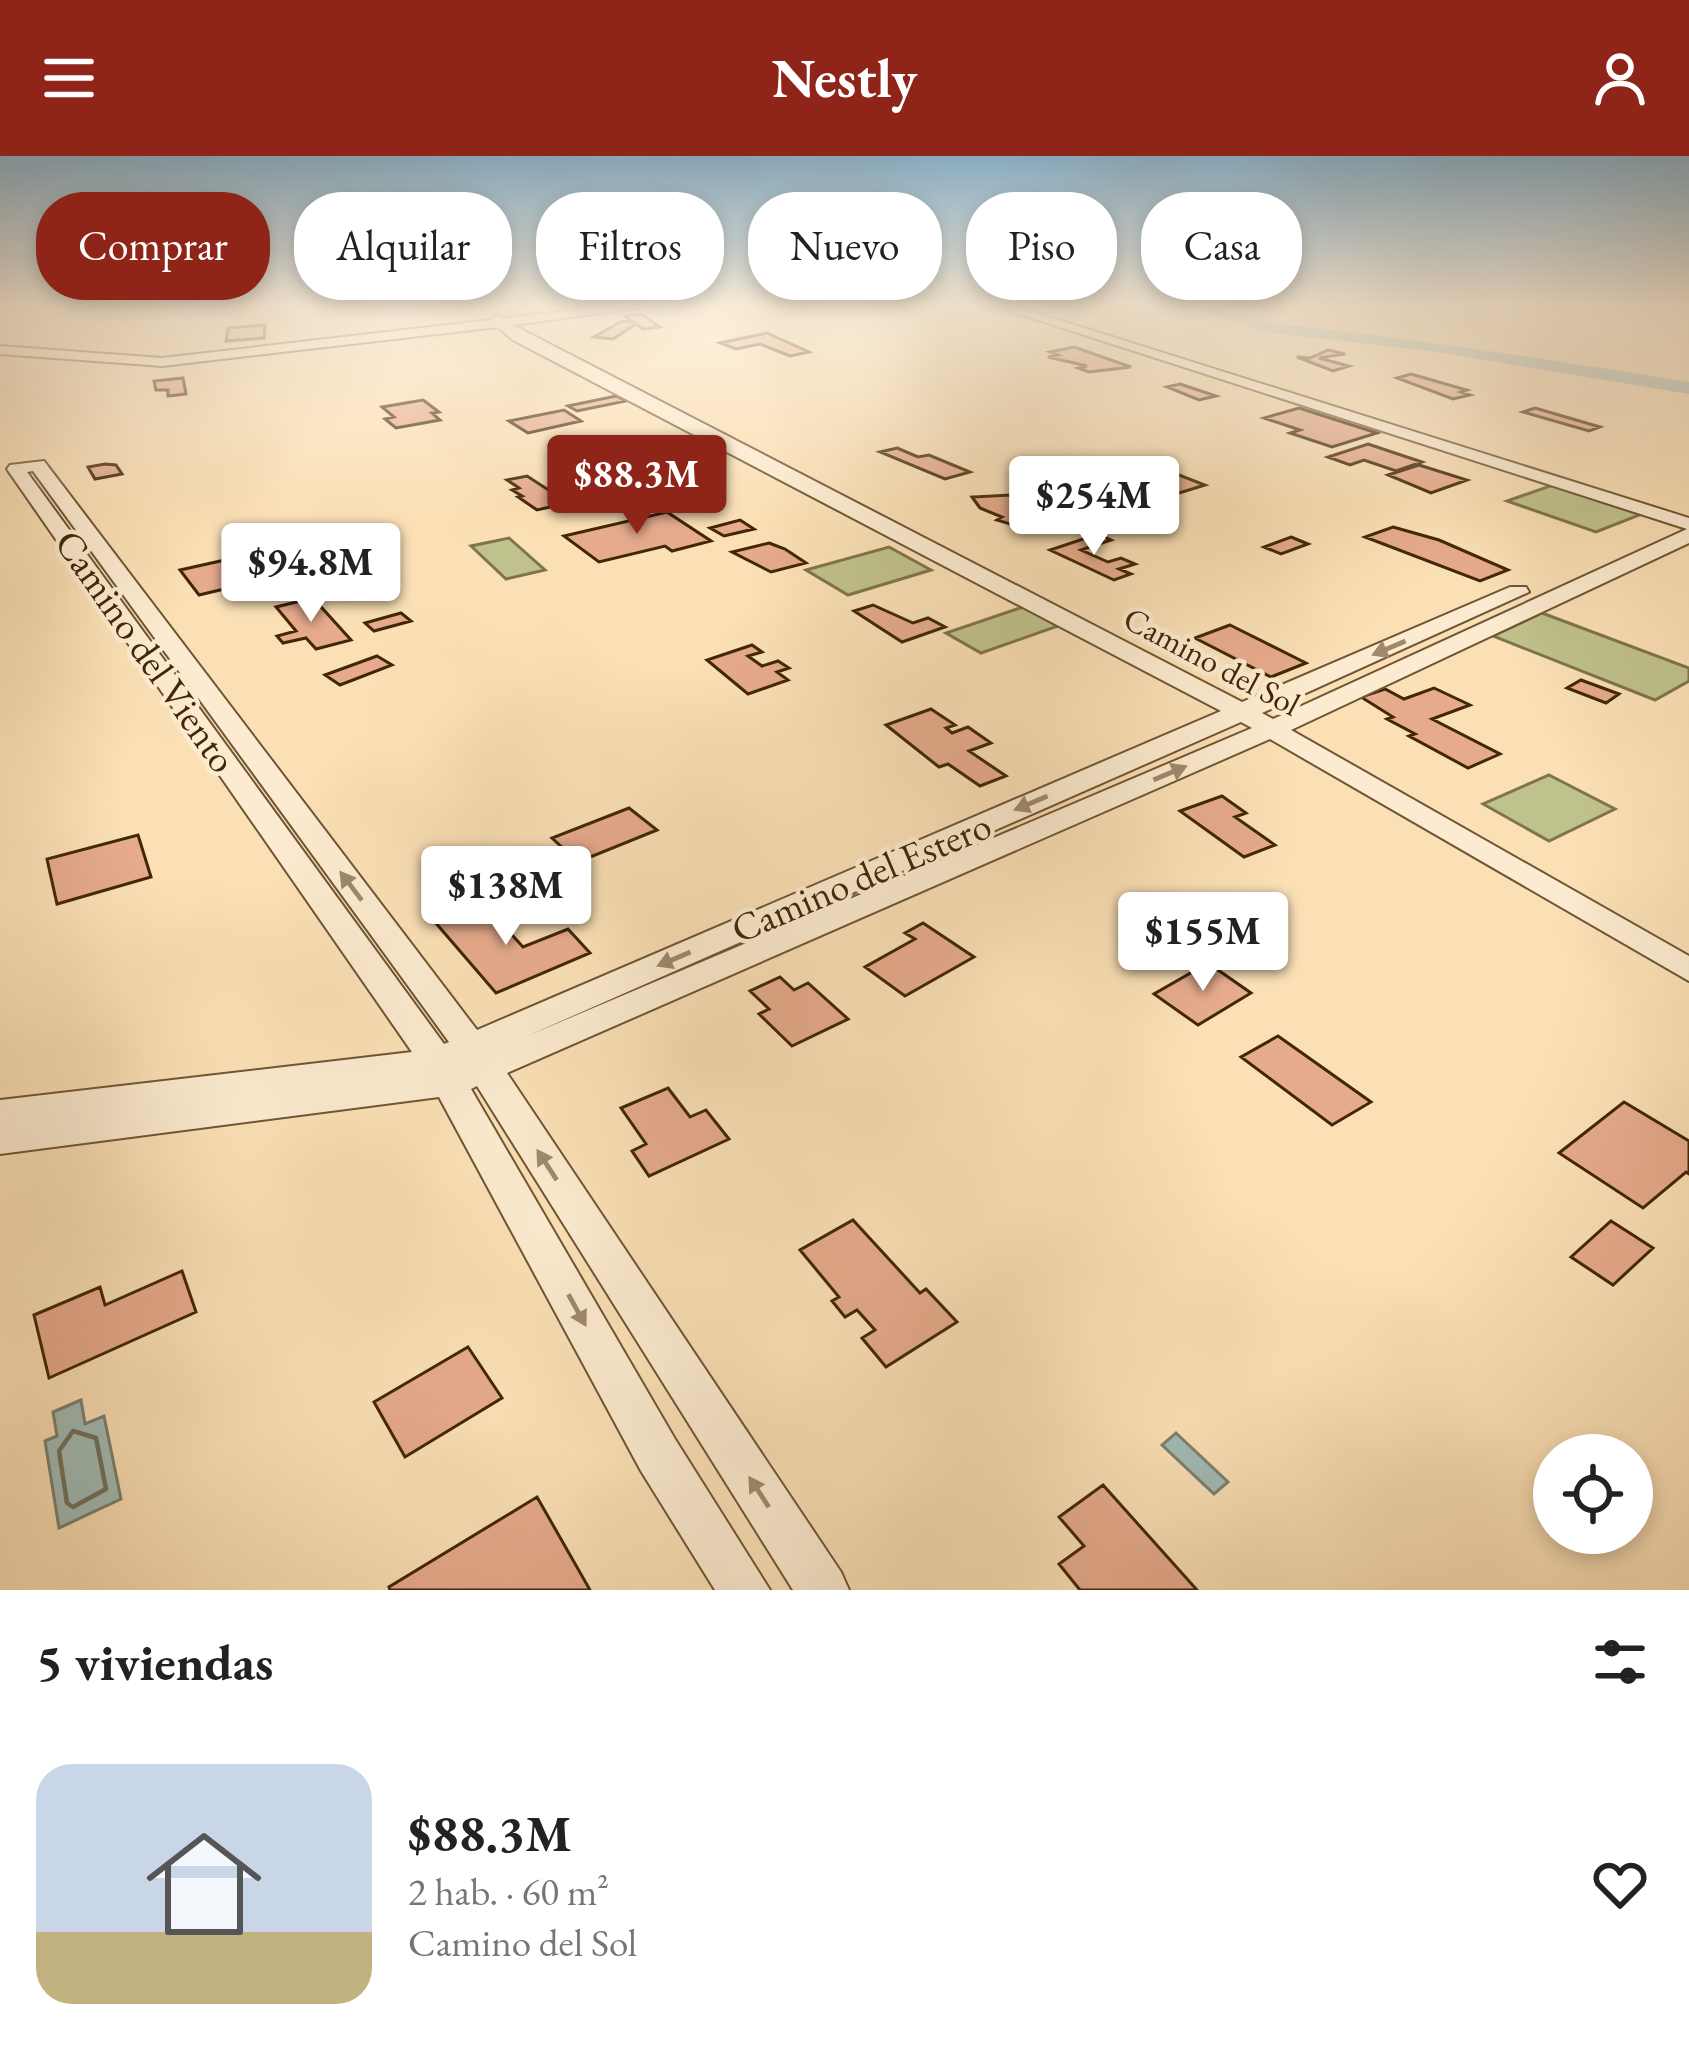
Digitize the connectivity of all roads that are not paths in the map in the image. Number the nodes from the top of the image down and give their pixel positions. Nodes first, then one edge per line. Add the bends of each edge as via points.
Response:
1 (604, 372) edge
2 (1209, 372) edge
3 (1224, 372) edge
4 (1688, 523) edge
5 (1267, 716) junction
6 (1689, 946) edge
7 (1689, 970) edge
8 (461, 1065) junction
9 (0, 1114) edge
10 (0, 1140) edge
11 (744, 1590) edge
12 (823, 1590) edge

1 - 5 street, Camino del Sol
2 - 4 street
3 - 4 street
4 - 5 street, Camino del Estero
5 - 6 street, Camino del Sol
5 - 7 street, Camino del Sol
5 - 8 street, Camino del Estero
8 -> 8 street, Camino del Viento via 38,465 16,469
8 - 9 street, Camino del Estero
8 - 10 street, Camino del Estero
8 -> 11 street, Camino del Viento via 658,1455
12 -> 8 street, Camino del Viento

